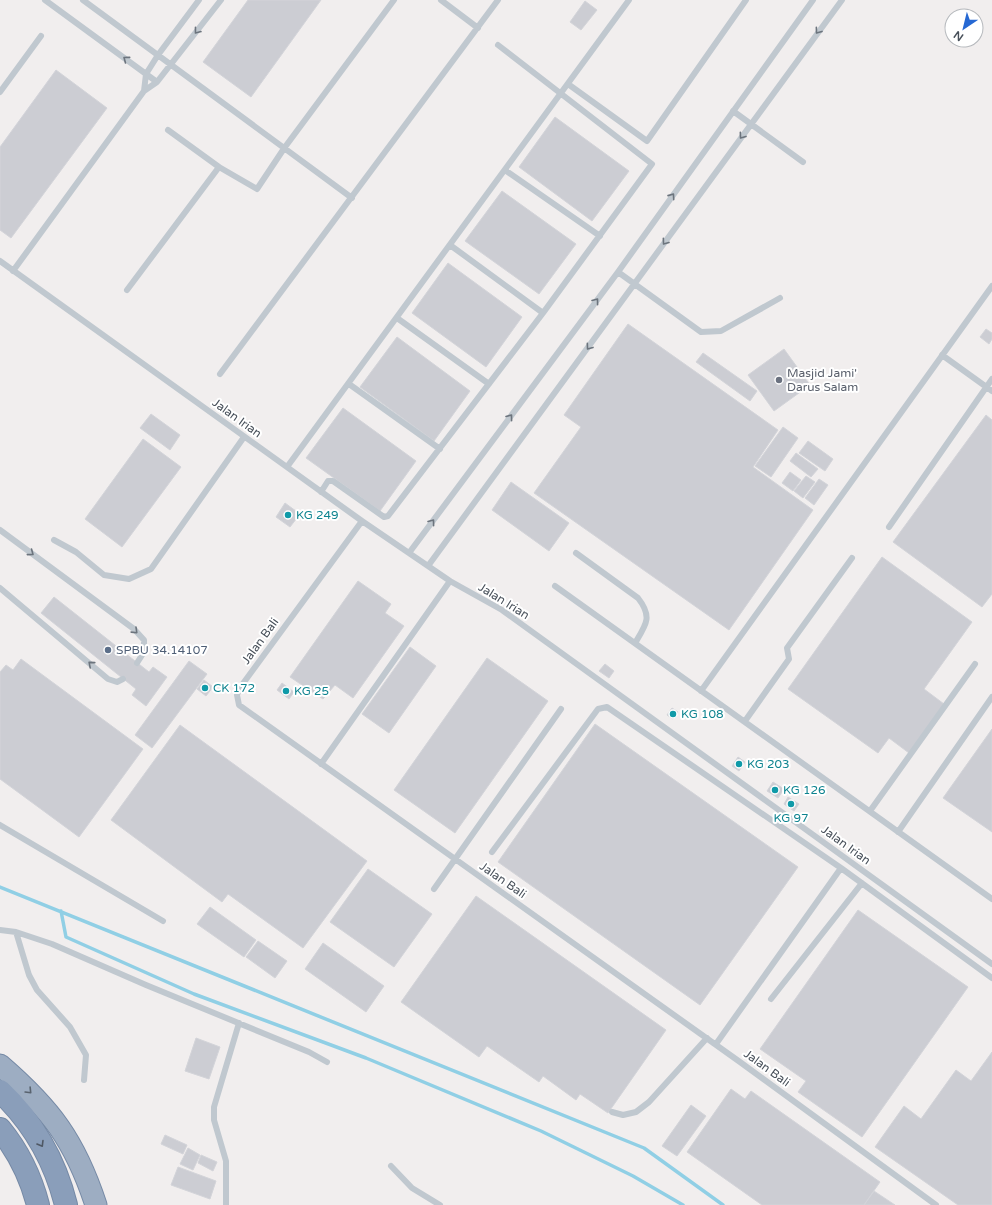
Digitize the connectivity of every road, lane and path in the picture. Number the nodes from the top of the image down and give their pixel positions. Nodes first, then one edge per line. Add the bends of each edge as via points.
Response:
1 (45, 0) edge
2 (83, 0) edge
3 (199, 0) edge
4 (221, 0) edge
5 (394, 0) edge
6 (441, 0) edge
7 (498, 0) edge
8 (629, 0) edge
9 (746, 0) edge
10 (813, 0) edge
11 (842, 0) edge
12 (478, 28) junction
13 (41, 36) dead end
14 (498, 45) dead end
15 (158, 55) junction
16 (171, 64) junction
17 (146, 74) junction
18 (157, 82) junction
19 (568, 84) junction
20 (144, 91) junction
21 (0, 92) edge
22 (560, 94) junction
23 (733, 111) junction
24 (751, 124) junction
25 (168, 130) dead end
26 (285, 147) junction
27 (803, 162) dead end
28 (219, 167) junction
29 (505, 170) junction
30 (352, 198) junction
31 (600, 236) junction
32 (450, 245) junction
33 (0, 261) edge
34 (13, 271) junction
35 (618, 272) junction
36 (635, 284) junction
37 (992, 286) edge
38 (127, 290) dead end
39 (780, 298) dead end
40 (542, 313) junction
41 (397, 318) junction
42 (942, 355) junction
43 (220, 374) dead end
44 (992, 379) edge
45 (349, 384) junction
46 (489, 384) junction
47 (986, 387) junction
48 (992, 391) edge
49 (244, 436) junction
50 (440, 449) junction
51 (287, 467) junction
52 (321, 492) junction
53 (362, 521) junction
54 (889, 527) dead end
55 (0, 530) edge
56 (54, 540) dead end
57 (409, 553) junction
58 (576, 553) dead end
59 (852, 558) dead end
60 (428, 566) junction
61 (450, 581) junction
62 (555, 586) dead end
63 (0, 588) edge
64 (635, 643) junction
65 (137, 663) dead end
66 (975, 664) dead end
67 (123, 679) dead end
68 (701, 691) junction
69 (992, 697) edge
70 (561, 709) dead end
71 (745, 721) junction
72 (321, 764) junction
73 (870, 811) junction
74 (0, 825) edge
75 (898, 832) junction
76 (492, 852) dead end
77 (455, 859) junction
78 (841, 868) junction
79 (862, 883) junction
80 (434, 889) dead end
81 (992, 898) edge
82 (163, 920) dead end
83 (0, 930) edge
84 (16, 932) junction
85 (992, 964) edge
86 (992, 978) edge
87 (771, 999) dead end
88 (239, 1023) junction
89 (707, 1038) junction
90 (716, 1044) junction
91 (327, 1062) dead end
92 (0, 1065) edge
93 (84, 1080) dead end
94 (0, 1092) edge
95 (612, 1112) dead end
96 (0, 1129) edge
97 (391, 1166) dead end
98 (38, 1205) edge
99 (66, 1205) edge
100 (96, 1205) edge
101 (226, 1205) edge
102 (440, 1205) edge
103 (936, 1205) edge

17 -> 1 lane
2 - 15 lane
3 - 15 lane
4 -> 16 lane
5 - 26 lane
6 - 12 lane
7 - 12 lane
8 - 19 lane
9 - 19 lane via 647,141
10 - 23 lane
11 -> 24 lane
12 - 30 lane
13 - 21 lane
14 - 22 lane
15 - 16 lane
15 - 17 lane
16 - 18 lane
16 - 26 lane
17 - 18 lane
17 - 20 lane
18 - 20 lane
19 - 22 lane
20 - 34 lane
22 - 29 lane
22 - 31 lane via 652,164
23 - 24 lane
35 -> 23 lane
24 - 27 lane
24 -> 36 lane
25 - 28 lane
26 - 28 lane via 257,189
26 - 30 lane
28 - 38 lane
29 - 31 lane
29 - 32 lane
30 - 43 lane
31 - 40 lane
32 - 40 lane
32 - 41 lane
33 - 34 lane, Jalan Irian
34 - 49 lane, Jalan Irian
35 - 36 lane
57 -> 35 lane
36 - 39 lane via 701,332 721,331
36 -> 60 lane
37 - 42 lane
40 - 46 lane
41 - 45 lane
41 - 46 lane
42 - 47 lane
42 - 68 lane
44 - 47 lane
45 - 50 lane
45 - 51 lane
46 - 50 lane
47 - 48 lane
47 - 54 lane
49 - 51 lane, Jalan Irian
49 - 56 lane via 151,569 129,579 104,574 76,552
50 - 52 lane via 388,516 384,516 333,481 328,481
51 - 52 lane, Jalan Irian
52 - 53 lane, Jalan Irian
53 - 57 lane, Jalan Irian
53 - 72 lane, Jalan Bali via 239,689 237,696 239,705
55 -> 65 lane via 134,629 144,640 144,652
57 - 60 lane, Jalan Irian
58 - 64 lane via 638,598 645,607 647,621
59 - 71 lane via 787,648 789,659
60 - 61 lane, Jalan Irian
61 - 72 lane
61 - 85 lane, Jalan Irian via 502,610
62 - 64 lane
67 -> 63 lane via 117,682 108,679
64 - 68 lane
66 - 73 lane
68 - 71 lane
69 - 75 lane
70 - 77 lane
71 - 73 lane
72 - 77 lane, Jalan Bali
73 - 75 lane
74 - 82 lane
75 - 81 lane
76 - 78 lane via 598,709 607,707
77 - 80 lane
77 - 89 lane, Jalan Bali
78 - 79 lane
78 - 90 lane
79 - 86 lane
79 - 87 lane
83 - 84 lane
84 - 88 lane via 52,944
84 - 93 lane via 29,975 37,990 70,1027 86,1055
88 - 91 lane
88 - 101 lane via 214,1107 214,1120 226,1161
89 - 90 lane, Jalan Bali
89 - 95 lane via 645,1106 630,1114
90 - 103 lane, Jalan Bali
92 -> 100 highway via 27,1089 58,1123 82,1166
94 -> 99 highway via 20,1112 44,1148 58,1178
96 - 98 highway via 20,1158
97 - 102 lane via 412,1188

